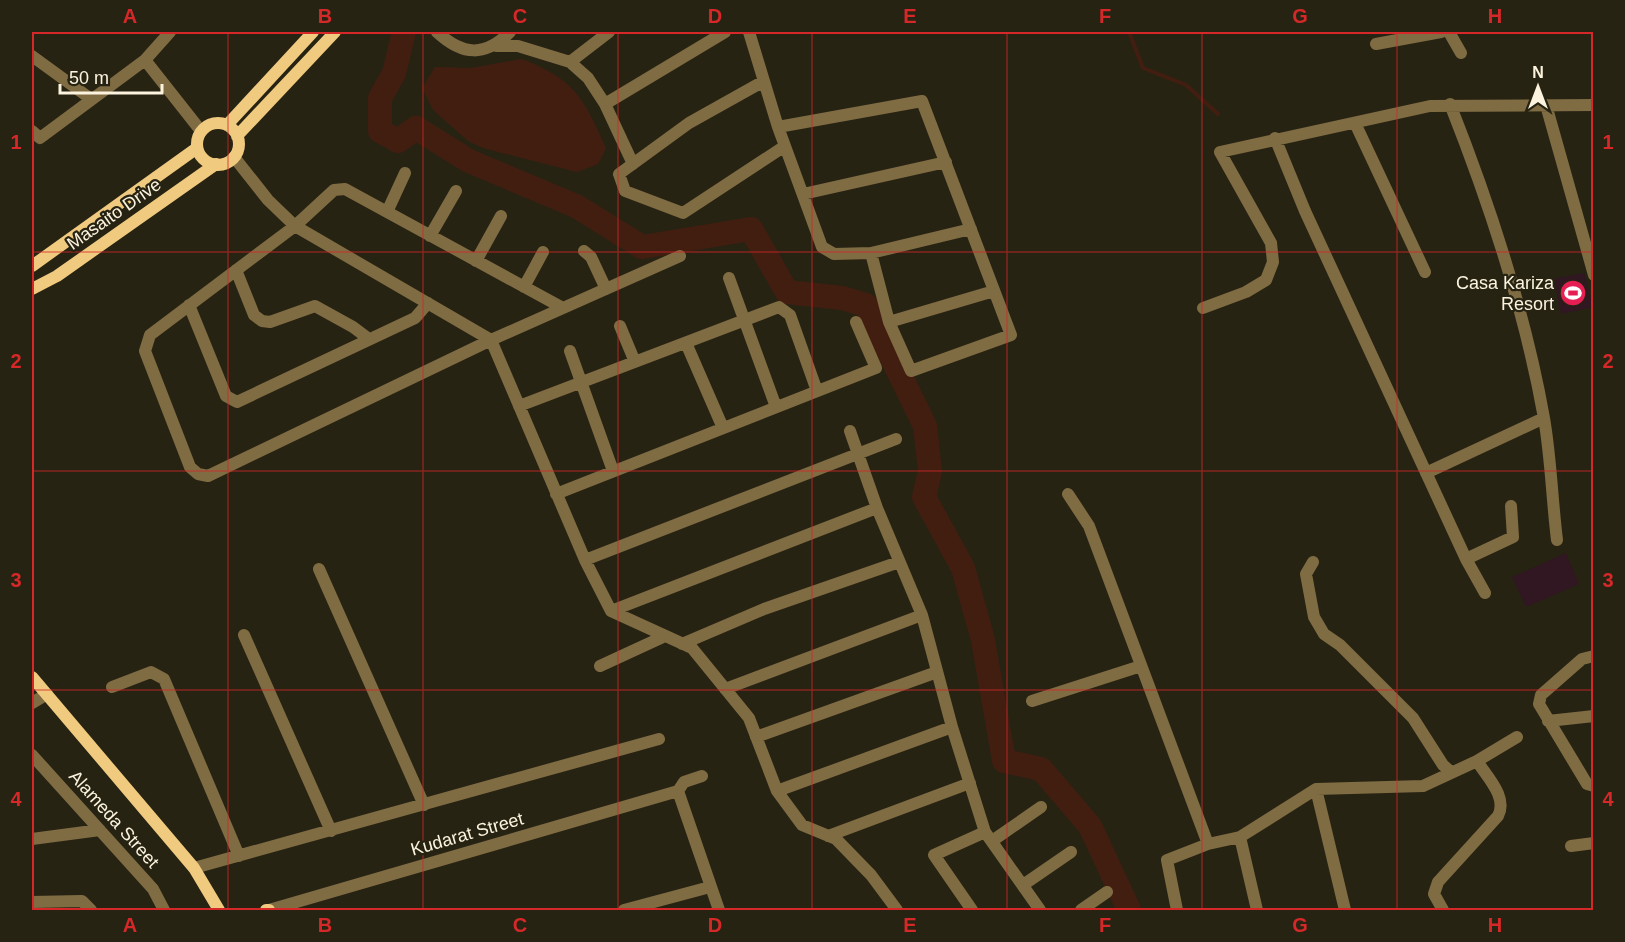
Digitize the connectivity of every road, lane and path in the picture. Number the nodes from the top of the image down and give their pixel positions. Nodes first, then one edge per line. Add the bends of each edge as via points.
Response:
1 (170, 32) edge
2 (313, 32) edge
3 (335, 32) edge
4 (437, 32) edge
5 (510, 32) edge
6 (609, 32) edge
7 (725, 32) edge
8 (749, 32) edge
9 (1441, 32) edge
10 (1449, 32) edge
11 (1376, 44) dead end
12 (496, 46) junction
13 (1461, 53) dead end
14 (32, 56) edge
15 (145, 60) junction
16 (570, 62) junction
17 (764, 81) junction
18 (91, 99) junction
19 (605, 104) junction
20 (1450, 104) junction
21 (1546, 105) junction
22 (1593, 105) edge
23 (1355, 123) junction
24 (227, 125) junction
25 (778, 127) junction
26 (201, 131) junction
27 (36, 135) edge
28 (237, 136) junction
29 (1275, 138) junction
30 (785, 146) junction
31 (197, 147) junction
32 (234, 157) junction
33 (946, 162) junction
34 (216, 164) junction
35 (633, 164) junction
36 (405, 174) dead end
37 (456, 191) dead end
38 (803, 194) junction
39 (387, 212) junction
40 (501, 216) dead end
41 (295, 226) junction
42 (970, 229) junction
43 (430, 236) junction
44 (584, 251) dead end
45 (543, 252) dead end
46 (871, 254) junction
47 (680, 256) dead end
48 (477, 261) junction
49 (32, 266) edge
50 (236, 270) junction
51 (1425, 272) dead end
52 (1593, 275) edge
53 (729, 278) dead end
54 (524, 287) junction
55 (32, 289) edge
56 (606, 289) junction
57 (994, 291) junction
58 (428, 303) junction
59 (189, 305) junction
60 (563, 308) junction
61 (1203, 308) dead end
62 (744, 321) junction
63 (856, 322) dead end
64 (889, 322) junction
65 (620, 326) dead end
66 (369, 339) junction
67 (491, 340) junction
68 (686, 343) junction
69 (570, 351) dead end
70 (635, 362) junction
71 (581, 383) junction
72 (817, 391) junction
73 (519, 406) junction
74 (776, 407) junction
75 (1544, 418) junction
76 (723, 428) junction
77 (850, 431) dead end
78 (896, 439) dead end
79 (859, 453) junction
80 (613, 471) junction
81 (1426, 472) junction
82 (556, 494) junction
83 (1068, 494) dead end
84 (1511, 506) dead end
85 (877, 508) junction
86 (1557, 540) dead end
87 (1466, 559) junction
88 (585, 560) junction
89 (899, 561) junction
90 (1313, 562) dead end
91 (319, 569) dead end
92 (1485, 593) dead end
93 (611, 610) junction
94 (922, 615) junction
95 (244, 635) dead end
96 (665, 636) junction
97 (682, 644) junction
98 (1593, 656) edge
99 (600, 666) dead end
100 (1141, 666) junction
101 (938, 672) junction
102 (32, 677) edge
103 (112, 687) dead end
104 (725, 689) junction
105 (47, 694) junction
106 (1032, 701) dead end
107 (32, 703) edge
108 (1593, 716) edge
109 (1548, 721) junction
110 (952, 727) junction
111 (756, 737) junction
112 (1517, 737) dead end
113 (659, 739) dead end
114 (32, 755) edge
115 (1477, 760) junction
116 (1447, 775) junction
117 (702, 776) dead end
118 (970, 783) junction
119 (1593, 786) edge
120 (1316, 789) junction
121 (678, 791) junction
122 (777, 791) junction
123 (424, 805) junction
124 (1041, 807) dead end
125 (100, 830) junction
126 (331, 831) junction
127 (828, 836) junction
128 (989, 837) junction
129 (1240, 837) junction
130 (32, 839) edge
131 (1593, 843) edge
132 (1208, 844) junction
133 (1571, 846) dead end
134 (1071, 852) dead end
135 (239, 856) junction
136 (194, 868) junction
137 (1023, 885) junction
138 (710, 887) junction
139 (1107, 892) dead end
140 (32, 902) edge
141 (91, 910) edge
142 (164, 910) edge
143 (219, 910) edge
144 (268, 910) edge
145 (624, 910) edge
146 (719, 910) edge
147 (897, 910) edge
148 (972, 910) edge
149 (1040, 910) edge
150 (1081, 910) edge
151 (1177, 910) edge
152 (1257, 910) edge
153 (1345, 910) edge
154 (1443, 910) edge

1 - 15 street
2 - 24 street
3 - 28 street
4 - 12 street via 449,43 463,48
5 - 12 street
6 - 16 street
7 - 19 street
8 - 17 street
9 - 11 street
10 - 13 street
12 - 16 street via 518,46
14 - 18 street
15 - 18 street
15 - 26 street
16 - 19 street via 588,78
17 - 25 street
17 - 35 street via 689,123
18 - 27 street
19 - 35 street
20 - 21 street
20 - 23 street
20 - 75 street via 1485,194
21 - 22 street
21 - 52 street
23 - 29 street
23 - 51 street
24 - 26 street via 216,123
24 - 28 street
25 - 30 street
25 - 33 street via 922,101
26 - 31 street
28 - 32 street via 239,147
29 - 61 street via 1220,152 1271,243 1273,262 1266,280
29 - 81 street via 1305,212
30 - 35 street via 683,213 625,191 619,174
30 - 38 street
31 - 34 street via 204,159
31 - 49 street, Masaito Drive
32 - 34 street
32 - 41 street via 268,200
33 - 38 street
33 - 42 street
34 - 55 street, Masaito Drive via 57,276
36 - 39 street
37 - 43 street
38 - 46 street via 822,247 834,254
39 - 41 street via 345,189 334,189
39 - 43 street
40 - 48 street
41 - 50 street
41 - 58 street
42 - 46 street
42 - 57 street
43 - 48 street
44 - 56 street via 591,257
45 - 54 street
46 - 64 street
47 - 56 street
48 - 54 street
50 - 59 street
50 - 66 street via 254,315 262,321 270,322 315,306
53 - 62 street
54 - 60 street
56 - 60 street
57 - 64 street
57 - 64 street via 1011,335 911,371
58 - 66 street via 415,318
58 - 67 street
59 - 66 street via 226,396 237,402
59 - 67 street via 150,335 145,351 190,467 208,476
60 - 67 street
62 - 68 street
62 - 72 street via 779,307 786,310
62 - 74 street
63 - 72 street via 876,368
65 - 70 street
67 - 73 street
68 - 70 street
68 - 76 street
69 - 71 street
70 - 71 street
71 - 73 street
71 - 80 street
72 - 74 street
73 - 82 street
74 - 76 street
75 - 81 street
75 - 86 street
76 - 80 street
77 - 79 street
78 - 79 street
79 - 85 street
79 - 88 street
80 - 82 street
81 - 87 street
82 - 88 street
83 - 100 street via 1089,526
84 - 87 street via 1513,537
85 - 89 street
85 - 93 street
87 - 92 street
88 - 93 street
89 - 94 street
89 - 97 street via 764,609
90 - 116 street via 1306,574 1317,624 1413,718
91 - 123 street
93 - 96 street
94 - 101 street
94 - 104 street
95 - 126 street
96 - 97 street
96 - 99 street
97 - 104 street via 692,648
98 - 109 street via 1582,659 1541,695 1539,704
100 - 106 street
100 - 132 street
101 - 110 street
101 - 111 street
102 - 105 street
103 - 135 street via 151,672 164,680
104 - 111 street via 749,718
105 - 107 street
105 - 136 street
108 - 109 street
109 - 119 street via 1587,784
110 - 118 street
110 - 122 street
111 - 122 street
112 - 115 street
113 - 123 street
114 - 125 street, Alameda Street
115 - 116 street
115 - 154 street via 1501,798 1502,808 1438,882 1434,894
116 - 120 street via 1423,786
117 - 121 street, Kudarat Street via 684,782
118 - 127 street
118 - 128 street
120 - 129 street
120 - 153 street
121 - 138 street
121 - 144 street, Kudarat Street
122 - 127 street via 802,825
123 - 126 street
124 - 128 street
125 - 130 street
125 - 142 street, Alameda Street via 153,889
126 - 135 street
127 - 147 street via 836,839 871,875
128 - 137 street
128 - 148 street via 934,855
129 - 132 street
129 - 152 street
131 - 133 street
132 - 151 street via 1167,860
134 - 137 street
135 - 136 street
136 - 143 street
137 - 149 street
138 - 145 street
138 - 146 street
139 - 150 street
140 - 141 street via 82,901

